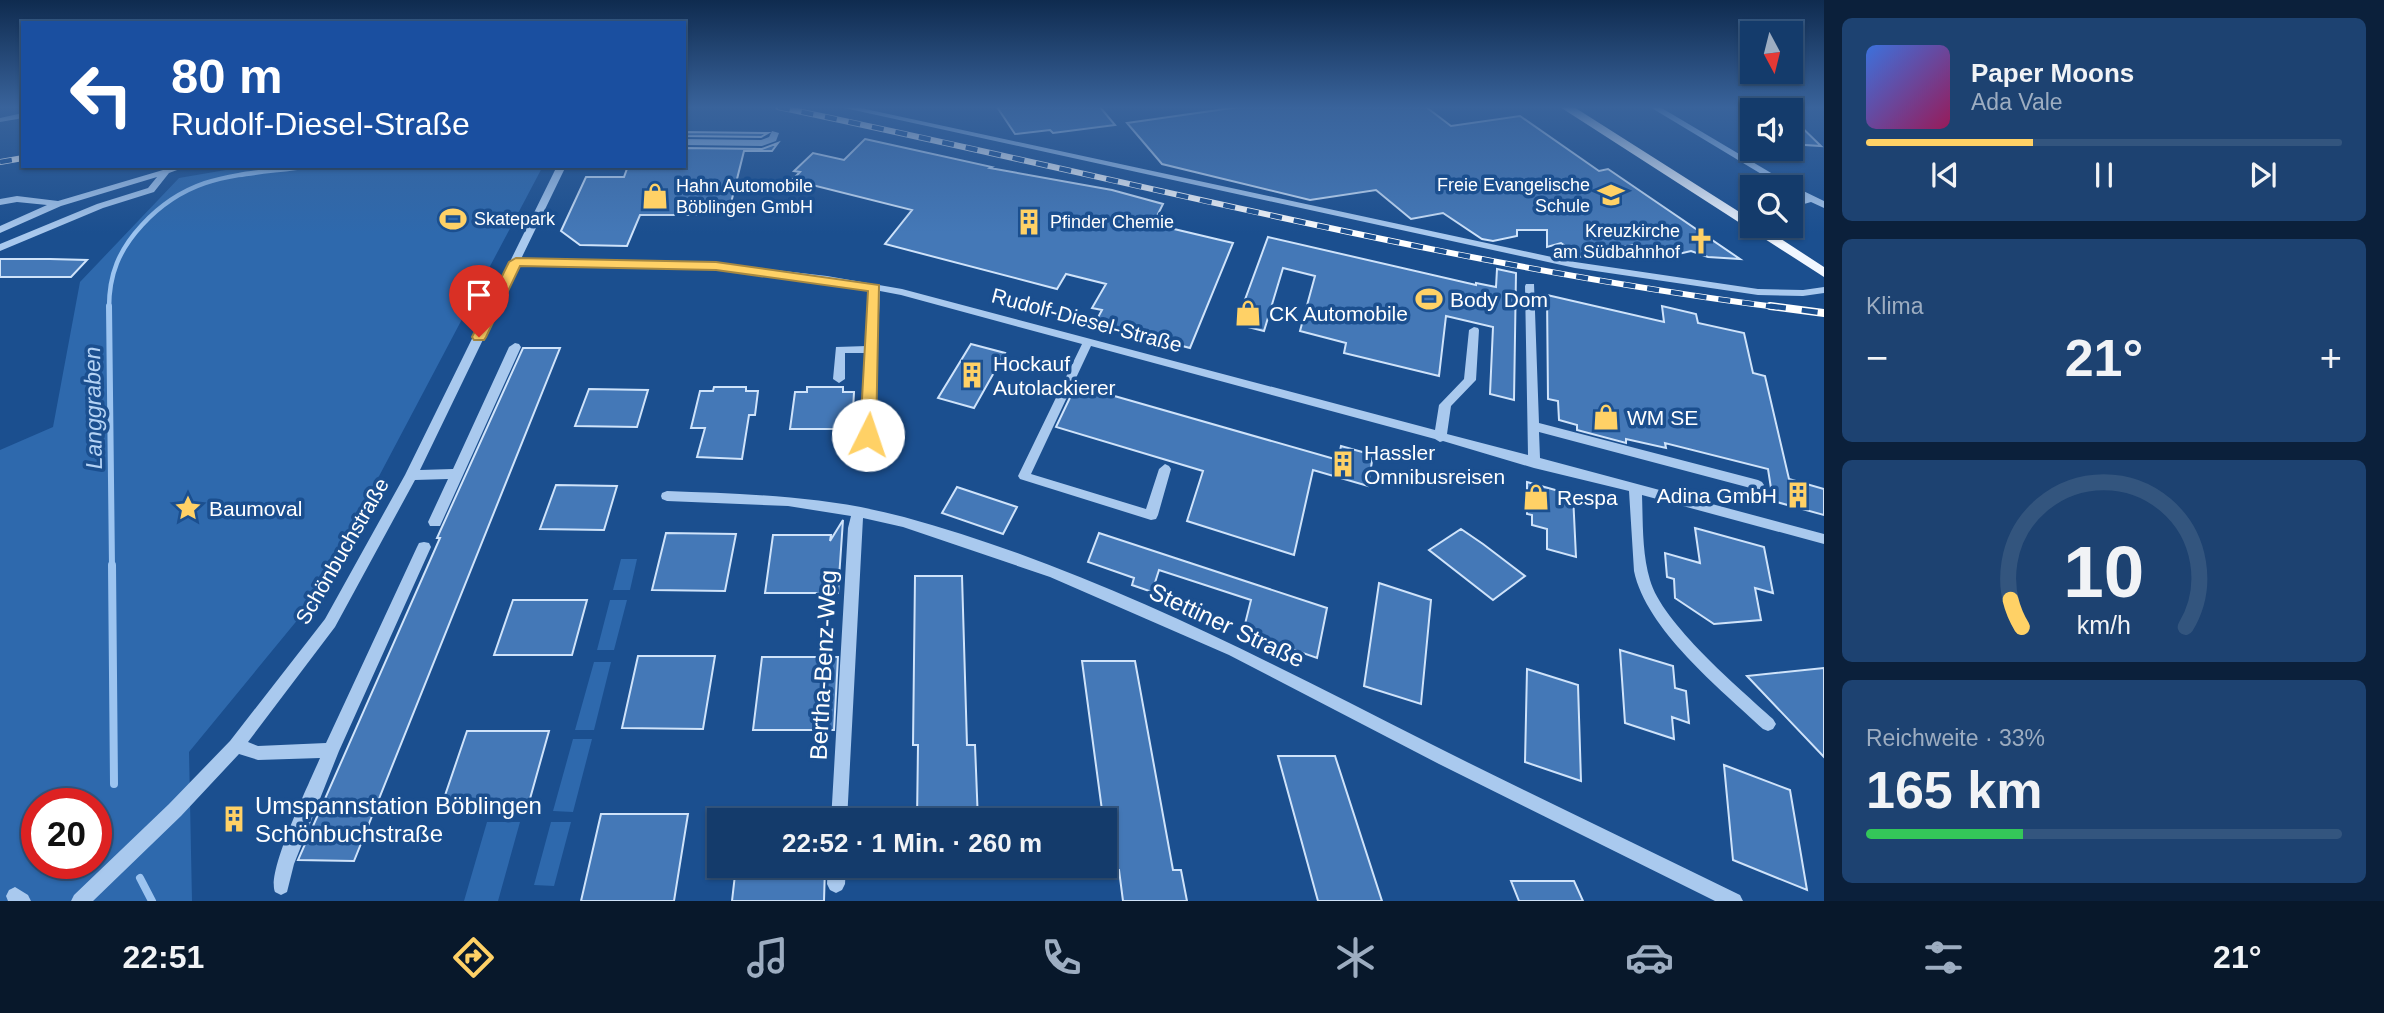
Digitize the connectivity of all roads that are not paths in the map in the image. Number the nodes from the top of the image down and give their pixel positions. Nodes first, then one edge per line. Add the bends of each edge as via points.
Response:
1 (1042, 149) edge
2 (1635, 149) edge
3 (1724, 149) edge
4 (173, 168) edge
5 (561, 168) edge
6 (168, 169) junction
7 (1767, 175) edge
8 (1803, 195) edge
9 (1811, 199) junction
10 (1803, 201) edge
11 (0, 202) edge
12 (58, 204) junction
13 (1824, 205) edge
14 (1740, 213) edge
15 (0, 230) edge
16 (1770, 238) edge
17 (0, 248) edge
18 (516, 262) junction
19 (1824, 273) edge
20 (1530, 286) dead end
21 (875, 288) junction
22 (1824, 290) edge
23 (1474, 330) dead end
24 (1088, 342) junction
25 (515, 347) dead end
26 (873, 349) junction
27 (839, 379) dead end
28 (1533, 426) junction
29 (868, 435) dead end
30 (1440, 438) junction
31 (1534, 463) junction
32 (1166, 469) dead end
33 (455, 474) junction
34 (411, 475) junction
35 (1758, 485) dead end
36 (1635, 490) junction
37 (667, 496) dead end
38 (858, 512) junction
39 (435, 522) dead end
40 (1824, 539) edge
41 (424, 547) dead end
42 (1768, 724) dead end
43 (236, 746) junction
44 (331, 750) junction
45 (840, 808) edge
46 (281, 886) dead end
47 (80, 901) edge
48 (1734, 901) edge

1 - 22 street via 1575,265 1758,292
2 - 14 main road
3 - 7 street
4 - 6 street
5 - 18 street, Schönbuchstraße
6 - 12 street
6 - 17 street via 151,190
8 - 9 street
9 - 10 street
9 - 13 street
11 - 12 street via 17,199
12 - 15 street
16 - 19 main road
18 - 21 street, Rudolf-Diesel-Straße via 716,266
18 - 34 street, Schönbuchstraße
20 - 28 street
21 - 24 street, Rudolf-Diesel-Straße
21 - 26 street
23 - 30 street via 1470,380 1446,405
24 - 30 street, Rudolf-Diesel-Straße
24 - 32 street via 1024,476 1151,515
25 - 33 street
26 - 27 street via 840,350
26 - 29 street
28 - 31 street
28 - 35 street
30 - 31 street, Rudolf-Diesel-Straße
31 - 36 street, Rudolf-Diesel-Straße
33 - 34 street
33 - 39 street
34 - 43 street, Schönbuchstraße via 330,623
36 - 40 street, Rudolf-Diesel-Straße
36 - 42 street via 1643,584 1658,612
37 - 38 street, Stettiner Straße via 788,501
38 - 45 street, Bertha-Benz-Weg
38 - 48 street, Stettiner Straße via 954,538 1140,608
41 - 44 street
43 - 44 street via 258,753
43 - 47 street, Schönbuchstraße
44 - 46 street via 285,864

